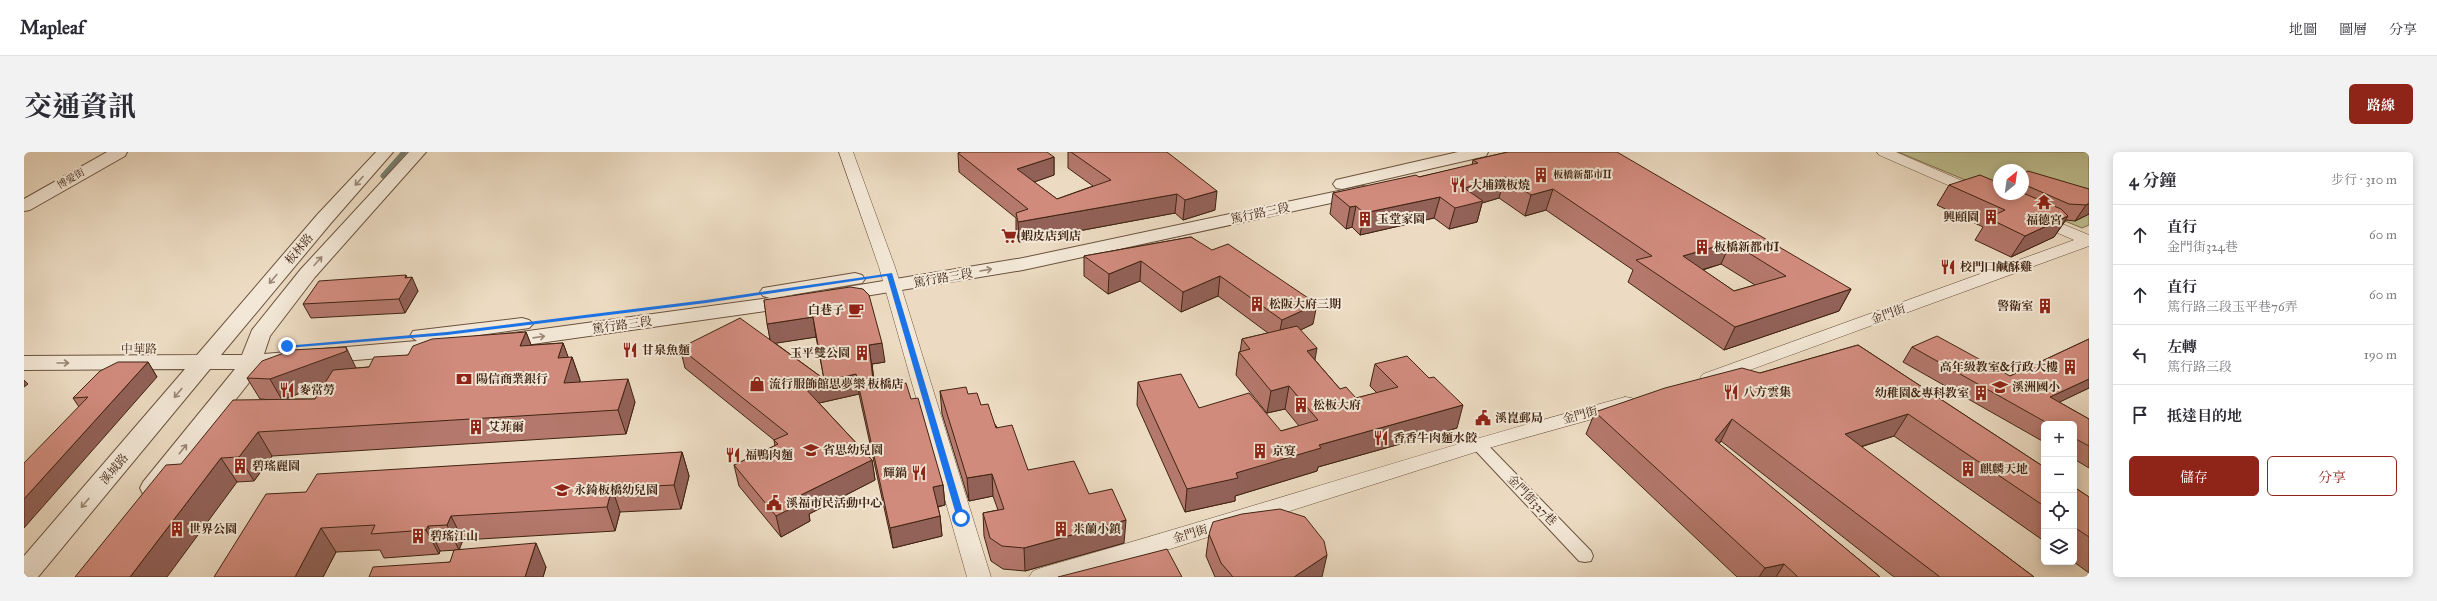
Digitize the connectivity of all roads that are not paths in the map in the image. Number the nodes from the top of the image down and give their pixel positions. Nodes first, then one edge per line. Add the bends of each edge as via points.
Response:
1 (99, 152) edge
2 (118, 152) edge
3 (385, 152) edge
4 (418, 152) edge
5 (846, 152) edge
6 (1480, 152) edge
7 (1884, 152) edge
8 (1498, 160) edge
9 (24, 194) edge
10 (1993, 199) edge
11 (24, 206) edge
12 (2024, 212) edge
13 (2089, 240) edge
14 (891, 280) junction
15 (24, 348) edge
16 (252, 355) junction
17 (210, 356) junction
18 (24, 363) edge
19 (1692, 383) edge
20 (1640, 399) edge
21 (1478, 444) junction
22 (140, 503) edge
23 (1585, 556) dead end
24 (24, 575) edge
25 (979, 577) edge
26 (1041, 577) edge

1 - 9 street, 博愛街
2 - 11 street, 博愛街
3 -> 17 street, 板林路 via 324,219
16 -> 4 street, 板林路 via 260,334 308,273
5 - 14 street
6 - 14 street, 篤行路三段
7 - 10 street
14 -> 8 street, 篤行路三段 via 1031,262
12 - 13 street
13 - 19 street, 金門街 via 1888,315
14 - 16 street, 篤行路三段 via 512,341
14 - 25 street
15 - 17 street, 中華路
16 - 17 street, 篤行路三段
22 -> 16 street via 240,379
18 -> 17 street, 中華路
17 -> 24 street, 溪城路
20 - 21 street, 金門街
21 - 23 street, 金門街327巷
21 - 26 street, 金門街 via 1167,542

